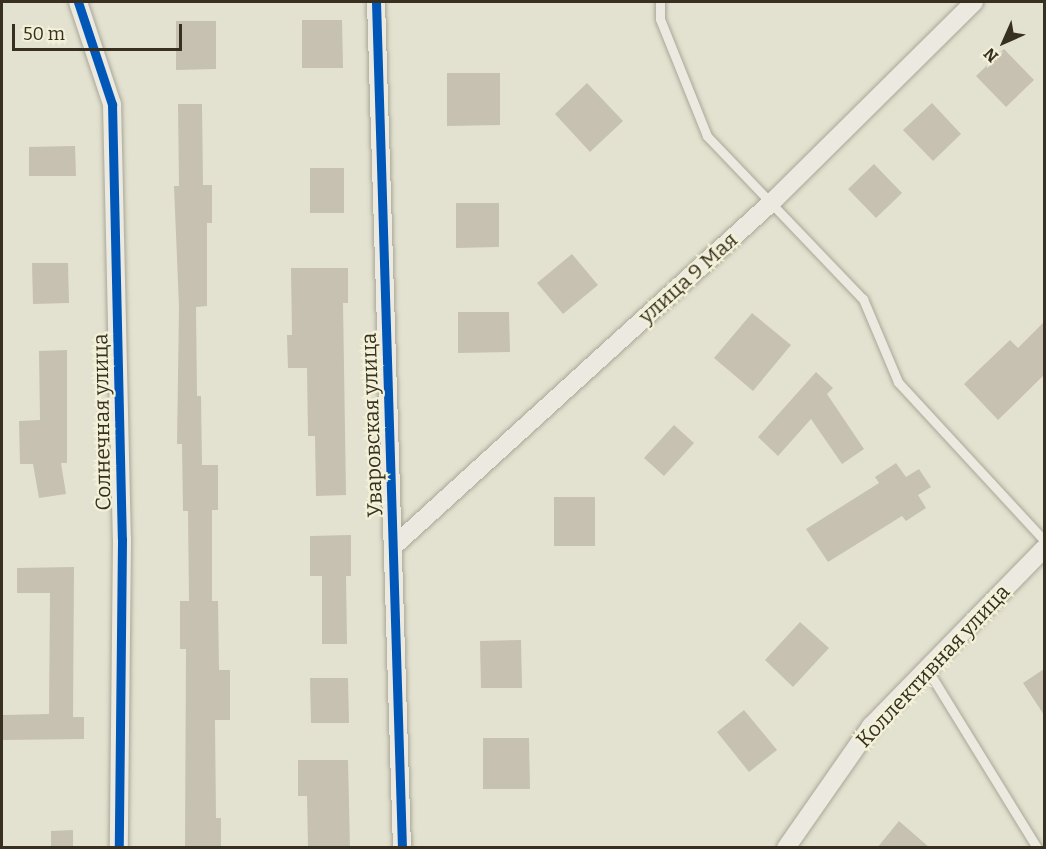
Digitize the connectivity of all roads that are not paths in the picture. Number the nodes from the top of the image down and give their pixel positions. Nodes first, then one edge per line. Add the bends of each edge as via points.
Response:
1 (78, 2) edge
2 (376, 2) edge
3 (660, 2) edge
4 (974, 2) edge
5 (772, 201) junction
6 (1044, 540) edge
7 (394, 546) junction
8 (1044, 549) edge
9 (927, 669) junction
10 (119, 848) edge
11 (402, 848) edge
12 (786, 848) edge
13 (1037, 848) edge

1 - 10 street, Солнечная улица via 112,104 123,539
2 - 7 street, Уваровская улица
3 - 5 lane via 660,19 707,136
4 - 5 street, улица 9 Мая
5 - 6 lane via 863,298 898,382
5 - 7 street, улица 9 Мая
7 - 11 street, Уваровская улица
8 - 9 street, Коллективная улица
9 - 12 street, Коллективная улица via 871,726
9 - 13 lane

